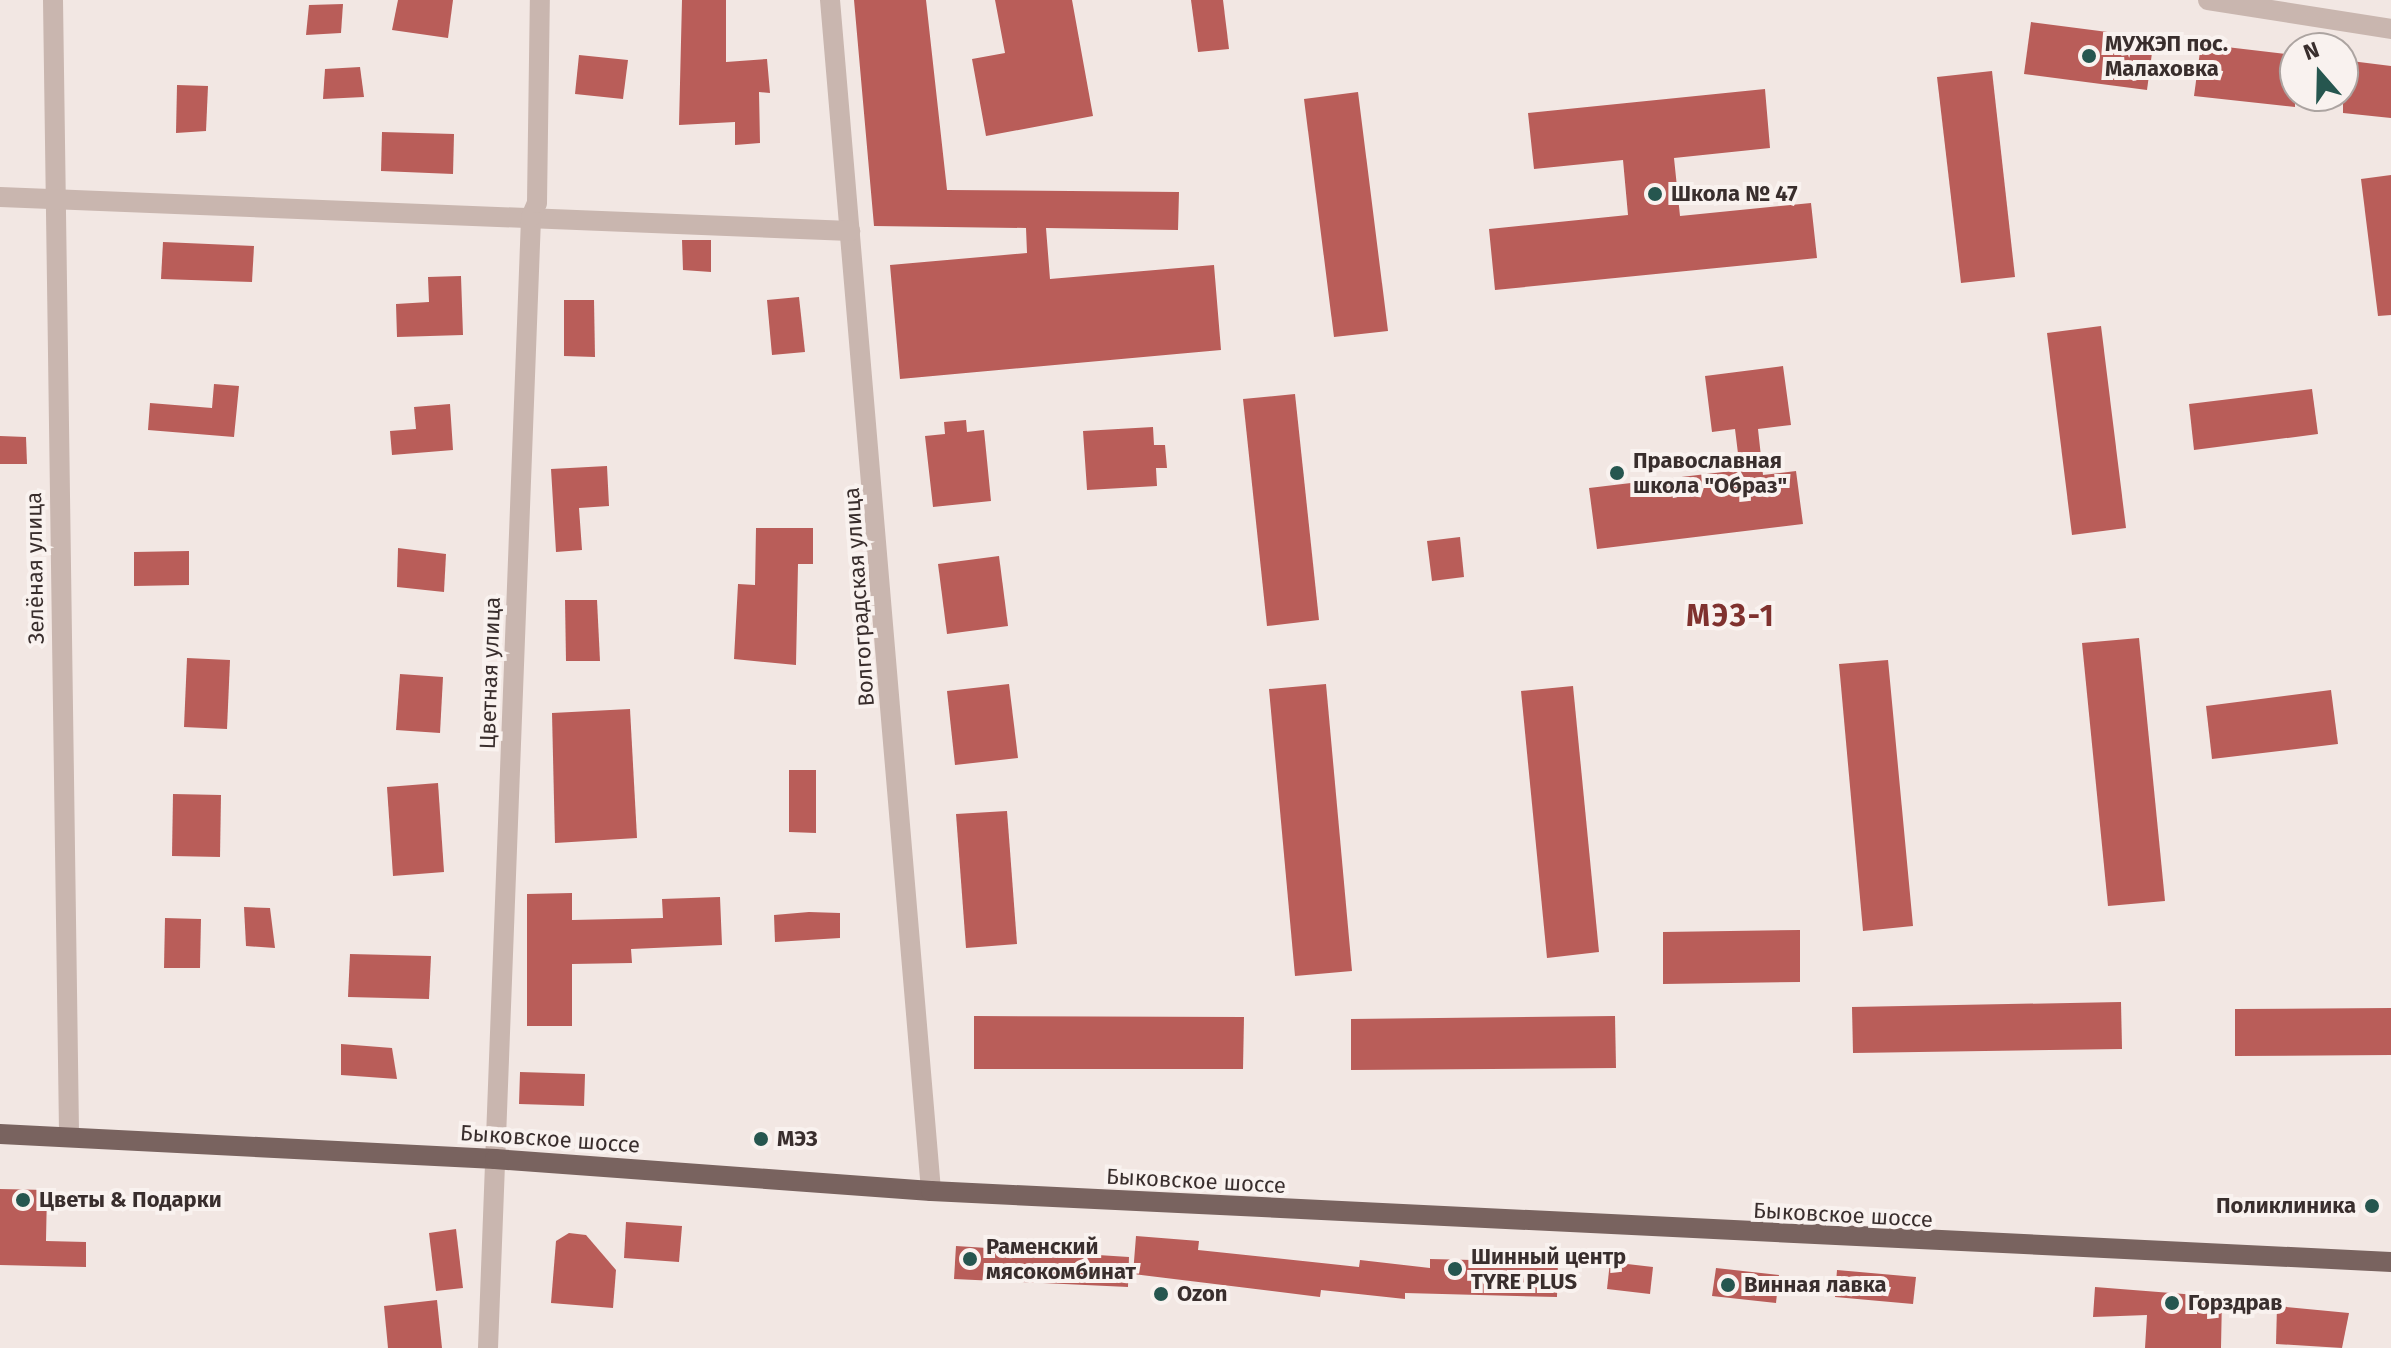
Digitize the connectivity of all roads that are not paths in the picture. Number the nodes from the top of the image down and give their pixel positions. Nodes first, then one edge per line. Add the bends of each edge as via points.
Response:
1 (53, 0) edge
2 (540, 0) edge
3 (830, 0) edge
4 (2208, 0) edge
5 (2391, 29) edge
6 (0, 197) edge
7 (52, 203) junction
8 (531, 217) junction
9 (850, 231) junction
10 (0, 1134) edge
11 (69, 1136) junction
12 (495, 1159) junction
13 (931, 1191) junction
14 (2391, 1262) edge
15 (488, 1348) edge

1 - 7 street, Зелёная улица
2 - 8 street, Цветная улица via 537,203
3 - 9 street, Волгоградская улица
4 - 5 street
6 - 7 street
7 - 8 street
7 - 11 street, Зелёная улица
8 - 9 street
8 - 12 street, Цветная улица
9 - 13 street, Волгоградская улица
10 - 11 main road, Быковское шоссе
11 - 12 main road, Быковское шоссе
12 - 13 main road, Быковское шоссе
12 - 15 street, Цветная улица
13 - 14 main road, Быковское шоссе

